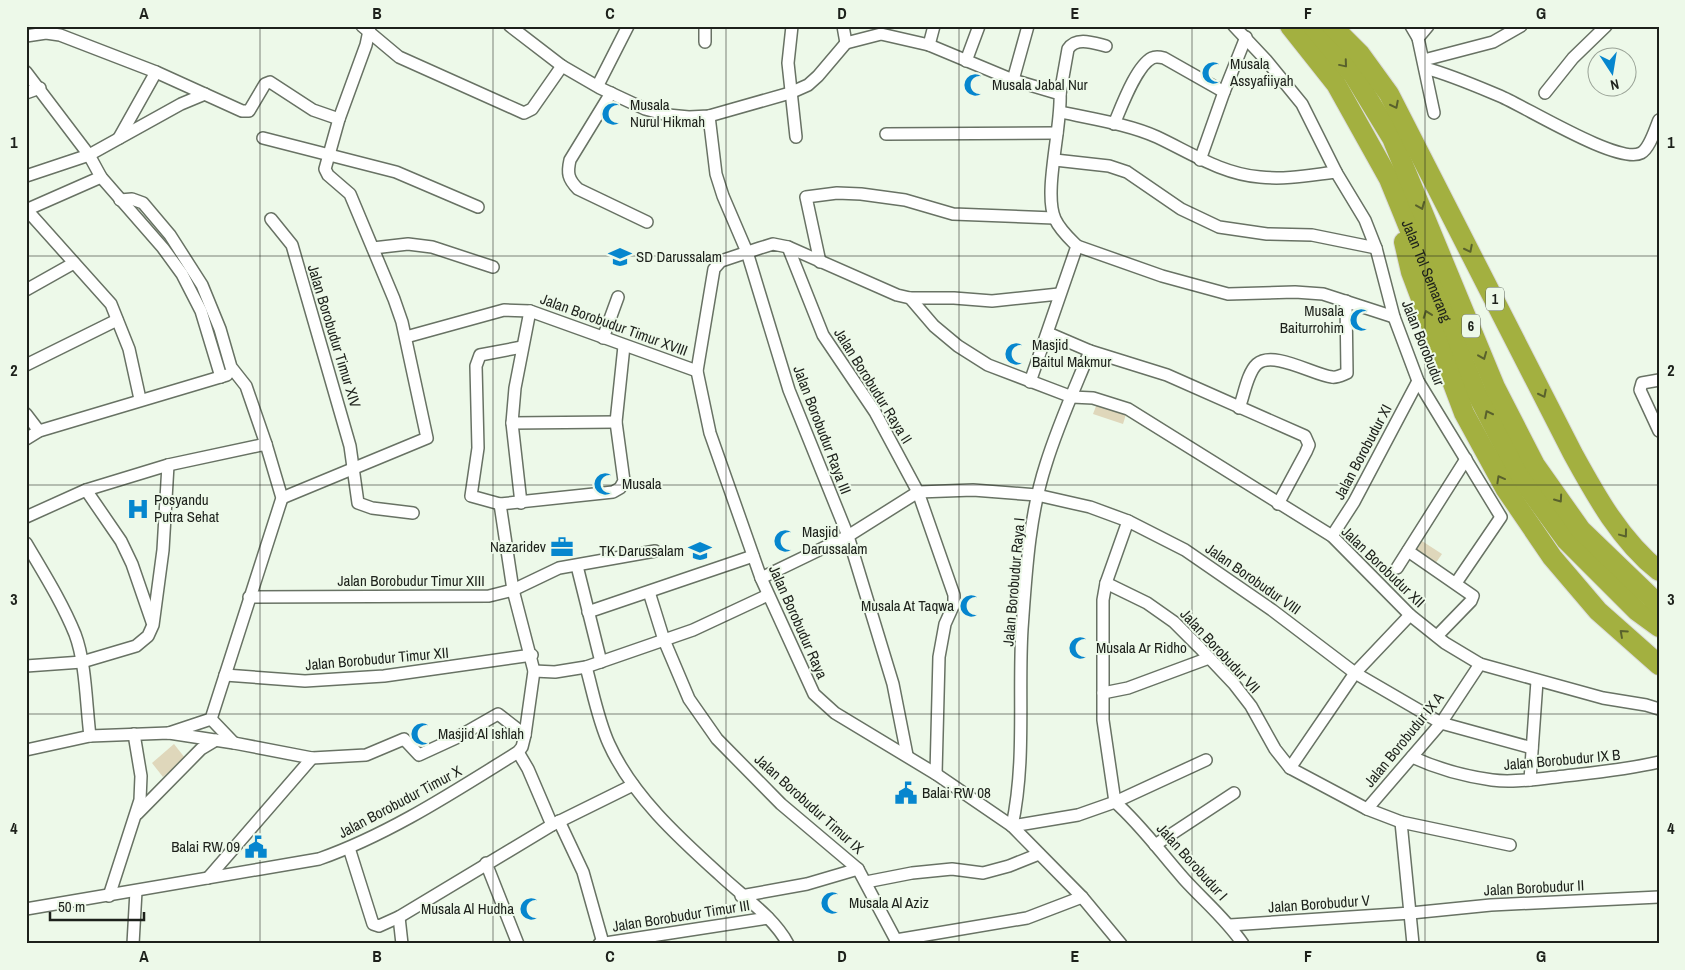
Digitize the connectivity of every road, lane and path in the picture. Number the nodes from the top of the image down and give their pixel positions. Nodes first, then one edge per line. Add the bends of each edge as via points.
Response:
1 (510, 26) edge
2 (628, 26) edge
3 (705, 26) edge
4 (792, 26) edge
5 (843, 26) edge
6 (934, 26) edge
7 (979, 26) edge
8 (1028, 26) edge
9 (1234, 26) edge
10 (1290, 26) edge
11 (1313, 26) edge
12 (1332, 26) edge
13 (1412, 26) edge
14 (1428, 26) edge
15 (1521, 26) edge
16 (1606, 26) edge
17 (368, 28) edge
18 (882, 30) edge
19 (26, 36) edge
20 (1246, 37) junction
21 (1418, 38) junction
22 (705, 42) dead end
23 (846, 43) junction
24 (929, 45) junction
25 (1106, 46) dead end
26 (966, 61) junction
27 (1424, 64) junction
28 (562, 66) junction
29 (26, 72) edge
30 (156, 72) junction
31 (1013, 80) junction
32 (598, 85) junction
33 (40, 88) junction
34 (1224, 92) junction
35 (26, 93) edge
36 (611, 93) junction
37 (790, 93) junction
38 (1545, 93) dead end
39 (205, 94) junction
40 (1060, 94) junction
41 (1061, 112) junction
42 (1434, 113) dead end
43 (709, 116) junction
44 (340, 119) junction
45 (1659, 120) edge
46 (1114, 124) junction
47 (1057, 133) junction
48 (886, 134) dead end
49 (796, 137) dead end
50 (263, 138) dead end
51 (118, 139) junction
52 (328, 154) junction
53 (89, 156) junction
54 (1055, 160) junction
55 (1200, 160) junction
56 (1336, 172) junction
57 (26, 176) edge
58 (101, 176) junction
59 (1389, 179) junction
60 (120, 200) junction
61 (478, 207) dead end
62 (26, 210) edge
63 (1054, 218) junction
64 (271, 219) dead end
65 (647, 222) dead end
66 (1077, 246) junction
67 (788, 247) junction
68 (373, 248) junction
69 (1376, 248) junction
70 (747, 252) junction
71 (820, 262) junction
72 (74, 263) junction
73 (493, 267) dead end
74 (26, 290) edge
75 (1059, 294) junction
76 (618, 297) dead end
77 (910, 298) junction
78 (1346, 301) junction
79 (530, 311) junction
80 (1394, 317) junction
81 (117, 320) junction
82 (1048, 333) junction
83 (406, 337) junction
84 (603, 338) junction
85 (624, 346) junction
86 (522, 347) junction
87 (1090, 351) junction
88 (26, 365) edge
89 (697, 370) junction
90 (234, 373) junction
91 (222, 377) junction
92 (1659, 380) edge
93 (1418, 381) junction
94 (1030, 382) junction
95 (1072, 397) junction
96 (140, 400) junction
97 (1239, 408) junction
98 (26, 414) edge
99 (616, 422) junction
100 (512, 423) junction
101 (1657, 424) edge
102 (39, 431) junction
103 (26, 439) edge
104 (266, 444) junction
105 (1466, 459) junction
106 (168, 465) junction
107 (353, 468) junction
108 (86, 490) junction
109 (918, 492) junction
110 (1037, 495) junction
111 (282, 498) junction
112 (521, 503) junction
113 (500, 504) junction
114 (1278, 504) junction
115 (414, 513) dead end
116 (26, 517) edge
117 (1128, 521) junction
118 (848, 536) junction
119 (1332, 536) junction
120 (26, 543) edge
121 (655, 551) dead end
122 (1408, 552) junction
123 (753, 556) junction
124 (577, 566) junction
125 (1397, 568) dead end
126 (1659, 571) edge
127 (761, 578) junction
128 (1106, 583) junction
129 (1456, 583) junction
130 (513, 590) junction
131 (649, 592) junction
132 (768, 594) junction
133 (249, 597) junction
134 (1659, 604) edge
135 (588, 612) junction
136 (1410, 615) junction
137 (153, 625) junction
138 (1659, 627) edge
139 (1437, 636) junction
140 (664, 640) junction
141 (532, 655) junction
142 (1209, 658) junction
143 (82, 662) junction
144 (601, 662) junction
145 (1480, 664) junction
146 (1659, 665) edge
147 (26, 666) edge
148 (586, 667) junction
149 (534, 671) junction
150 (1355, 673) junction
151 (225, 675) junction
152 (1537, 681) junction
153 (1103, 694) junction
154 (1659, 709) edge
155 (211, 719) junction
156 (1441, 723) junction
157 (169, 733) junction
158 (134, 734) junction
159 (525, 735) junction
160 (90, 736) junction
161 (216, 740) junction
162 (234, 742) junction
163 (1532, 748) junction
164 (26, 750) edge
165 (518, 752) junction
166 (907, 755) junction
167 (1412, 757) junction
168 (312, 758) junction
169 (1206, 760) dead end
170 (1659, 762) edge
171 (1290, 768) junction
172 (936, 774) junction
173 (1530, 780) junction
174 (633, 785) junction
175 (1234, 793) dead end
176 (1115, 802) junction
177 (1367, 809) junction
178 (134, 817) junction
179 (1401, 822) junction
180 (555, 823) junction
181 (1012, 826) junction
182 (1155, 845) junction
183 (1510, 846) dead end
184 (349, 848) junction
185 (1039, 854) junction
186 (486, 863) junction
187 (858, 869) junction
188 (208, 878) junction
189 (866, 882) junction
190 (136, 891) junction
191 (109, 896) junction
192 (741, 896) junction
193 (1082, 897) junction
194 (1659, 898) edge
195 (26, 909) edge
196 (1410, 913) junction
197 (399, 917) junction
198 (768, 918) junction
199 (1230, 925) junction
200 (897, 942) edge
201 (601, 943) edge
202 (1116, 943) edge
203 (133, 944) edge
204 (402, 944) edge
205 (518, 944) edge
206 (788, 944) edge
207 (1243, 944) edge
208 (1413, 944) edge

1 - 28 street
2 - 32 street
3 - 22 street
4 - 37 street via 788,63
5 - 23 street
6 - 24 street
7 - 26 street
8 - 31 street
9 - 20 street, Jalan Borobudur
10 - 59 highway, Jalan Tol Semarang / 6 via 1336,84
11 -> 134 highway, Jalan Tol Semarang / 6 via 1353,74 1392,138 1496,387 1535,465 1581,530
12 -> 126 highway, 1 via 1360,54 1389,94 1600,502 1633,546
13 - 21 street
14 - 21 street
15 - 27 street via 1493,42
16 - 38 street via 1573,58
17 - 28 street via 399,57 524,113 532,109
17 - 44 street
18 - 23 street
18 - 24 street
19 - 30 street via 60,35
20 - 34 street
20 - 56 street, Jalan Borobudur via 1302,104
21 - 27 street
23 - 37 street via 808,85
24 - 26 street
25 - 40 street via 1072,43 1068,49
26 - 31 street
27 - 42 street
27 - 45 street via 1502,97 1581,139 1625,154 1640,154 1645,149
28 - 32 street
29 - 33 street
30 - 39 street
30 - 51 street
31 - 40 street
32 - 36 street
33 - 35 street
33 - 53 street
34 - 46 street via 1164,58 1156,57 1146,63 1134,81
34 - 55 street
36 - 43 street via 645,109 668,115
36 - 65 street via 570,160 567,172 578,189
37 - 43 street
37 - 49 street
39 - 44 street via 242,111 249,111 265,84 270,82 313,110
39 - 51 street
40 - 41 street
41 - 46 street
41 - 47 street
43 - 70 street, Jalan Borobudur Raya III via 716,174
44 - 52 street
46 - 55 street via 1156,136
47 - 48 street
47 - 54 street
50 - 52 street
51 - 53 street
52 - 61 street via 396,172
52 - 68 street via 326,172 350,194
53 - 57 street
53 - 58 street
54 - 63 street via 1051,197
54 - 69 street via 1109,166 1127,172 1181,210 1219,227 1267,234 1312,235
55 - 56 street via 1260,178
56 - 69 street, Jalan Borobudur via 1365,220
58 - 60 street
58 - 62 street
138 -> 59 highway, Jalan Tol Semarang / 6 via 1637,611 1566,540 1519,475 1476,392
146 -> 59 highway via 1598,610 1552,557 1505,488 1464,413 1412,272
60 - 90 street via 132,199 143,203 170,234 202,285
60 - 91 street via 164,248 182,274 201,311
62 - 72 street
63 - 66 street
63 - 71 street via 953,214 905,200 861,194 806,197
64 - 107 street, Jalan Borobudur Timur XIV via 292,245 337,398
66 - 75 street
66 - 78 street via 1162,276 1228,294 1295,292 1323,294
67 - 70 street via 773,244
67 - 71 street
67 - 109 street, Jalan Borobudur Raya II via 822,335 875,412
68 - 73 street via 408,244 432,247
68 - 83 street
69 - 80 street, Jalan Borobudur
70 - 89 street, Jalan Borobudur Raya via 716,264
70 - 118 street, Jalan Borobudur Raya III via 789,390
71 - 77 street
72 - 74 street
72 - 81 street via 111,304
75 - 77 street via 992,302
75 - 82 street
76 - 84 street
77 - 94 street, Jalan Borobudur XII via 934,326 958,346 988,365
78 - 80 street
78 - 97 street via 1347,373 1332,378 1298,366 1264,361 1252,371
79 - 83 street, Jalan Borobudur Timur XVIII via 504,310
79 - 84 street, Jalan Borobudur Timur XVIII
79 - 86 street
80 - 93 street, Jalan Borobudur
81 - 88 street
81 - 96 street via 129,349
82 - 87 street
82 - 94 street
83 - 107 street via 427,438
84 - 85 street, Jalan Borobudur Timur XVIII
85 - 89 street, Jalan Borobudur Timur XVIII
85 - 99 street
86 - 100 street
86 - 113 street via 485,353 477,358 478,448 470,496
87 - 95 street, Jalan Borobudur Raya I
87 - 97 street via 1167,376
89 - 123 street, Jalan Borobudur Raya via 710,433
90 - 91 street
90 - 104 street via 246,386
91 - 96 street
92 - 101 street via 1642,382 1640,386
93 - 105 street, Jalan Borobudur
93 - 119 street, Jalan Borobudur XI via 1354,502
94 - 95 street, Jalan Borobudur XII
95 - 110 street, Jalan Borobudur Raya I
95 - 114 street, Jalan Borobudur XII via 1093,398 1128,409
96 - 102 street
97 - 114 street via 1305,436 1308,441 1306,452
98 - 102 street
99 - 100 street
99 - 112 street via 624,481 620,488 613,492
100 - 112 street
102 - 103 street
104 - 106 street
104 - 111 street
105 - 122 street
105 - 129 street, Jalan Borobudur via 1501,517
106 - 108 street
106 - 137 street via 163,550
107 - 111 street
107 - 115 street, Jalan Borobudur Timur XIV via 358,503
108 - 116 street
108 - 137 street via 132,564
109 - 110 street, Jalan Borobudur VIII via 973,490
109 - 118 street
109 - 172 street, Jalan Borobudur Raya II via 954,595 954,604 944,624 939,657
110 - 117 street, Jalan Borobudur VIII via 1090,507
110 - 181 street, Jalan Borobudur Raya I via 1022,630 1022,715
111 - 133 street
112 - 113 street
113 - 130 street
114 - 119 street, Jalan Borobudur XII
117 - 128 street
117 - 150 street, Jalan Borobudur VIII via 1185,550
118 - 127 street
118 - 166 street, Jalan Borobudur Raya III via 893,684
119 - 136 street, Jalan Borobudur XII
120 - 143 street via 75,635
121 - 124 street, Jalan Borobudur Timur XIII
122 - 125 street
122 - 129 street
123 - 127 street, Jalan Borobudur Raya
123 - 131 street
124 - 130 street, Jalan Borobudur Timur XIII via 551,570
124 - 135 street
127 - 132 street, Jalan Borobudur Raya
128 - 142 street, Jalan Borobudur VII via 1147,603 1174,622
128 - 153 street
129 - 139 street via 1473,598
130 - 133 street, Jalan Borobudur Timur XIII via 489,596
130 - 141 street
131 - 135 street
131 - 140 street, Jalan Borobudur Timur IX
132 - 140 street
132 - 166 street, Jalan Borobudur Raya via 814,694 835,713
133 - 151 street
135 - 144 street
136 - 139 street, Jalan Borobudur XII
136 - 150 street
137 - 143 street via 148,636 136,646
139 - 145 street, Jalan Borobudur XII
140 - 144 street
140 - 187 street, Jalan Borobudur Timur IX via 689,699 717,739 781,804
141 - 149 street
141 - 151 street, Jalan Borobudur Timur XII via 384,676 304,681
142 - 153 street
142 - 171 street, Jalan Borobudur VII via 1251,706 1275,749
143 - 147 street
143 - 160 street
144 - 148 street
145 - 152 street, Jalan Borobudur XII
145 - 156 street, Jalan Borobudur IX A
148 - 149 street via 555,672
148 - 174 street via 608,743
149 - 159 street
150 - 156 street, Jalan Borobudur VIII
150 - 171 street
151 - 155 street
152 - 154 street, Jalan Borobudur XII
152 - 163 street
153 - 176 street via 1103,720
155 - 157 street
155 - 162 street
156 - 163 street, Jalan Borobudur VIII
156 - 167 street, Jalan Borobudur IX A
157 - 158 street
157 - 161 street
158 - 160 street
158 - 178 street via 141,776 140,800
159 - 165 street
159 - 168 street via 498,714 419,755 403,739 366,755
160 - 164 street
161 - 162 street
161 - 178 street via 202,749
162 - 168 street
163 - 173 street
165 - 180 street
165 - 184 street, Jalan Borobudur Timur X
166 - 172 street, Jalan Borobudur Raya
167 - 173 street, Jalan Borobudur IX B via 1442,770 1469,776
167 - 177 street, Jalan Borobudur IX A
168 - 188 street
169 - 176 street
170 - 173 street, Jalan Borobudur IX B via 1625,770
171 - 177 street, Jalan Borobudur VII
172 - 181 street, Jalan Borobudur Raya
174 - 180 street
174 - 192 street via 682,841
175 - 182 street
176 - 181 street via 1078,815
176 - 182 street, Jalan Borobudur I
177 - 179 street, Jalan Borobudur VII
178 - 191 street
179 - 183 street, Jalan Borobudur VII
179 - 196 street
180 - 186 street
180 - 201 street via 583,872
181 - 185 street, Jalan Borobudur Raya
182 - 199 street, Jalan Borobudur I
184 - 188 street, Jalan Borobudur Timur X via 319,859
184 - 197 street via 373,924 379,926
185 - 189 street via 983,872 952,869
185 - 193 street, Jalan Borobudur Raya
186 - 197 street
186 - 205 street
187 - 189 street, Jalan Borobudur Timur IX
187 - 192 street via 806,884
188 - 190 street, Jalan Borobudur Timur X
189 - 200 street, Jalan Borobudur Timur IX
190 - 191 street, Jalan Borobudur Timur X
190 - 203 street
191 - 195 street, Jalan Borobudur Timur X
192 - 198 street
193 - 200 street via 1027,918
193 - 202 street, Jalan Borobudur Raya
194 - 196 street, Jalan Borobudur II via 1492,905
196 - 199 street, Jalan Borobudur V
196 - 208 street
197 - 204 street
198 - 201 street, Jalan Borobudur Timur III
198 - 206 street
199 - 207 street, Jalan Borobudur I

